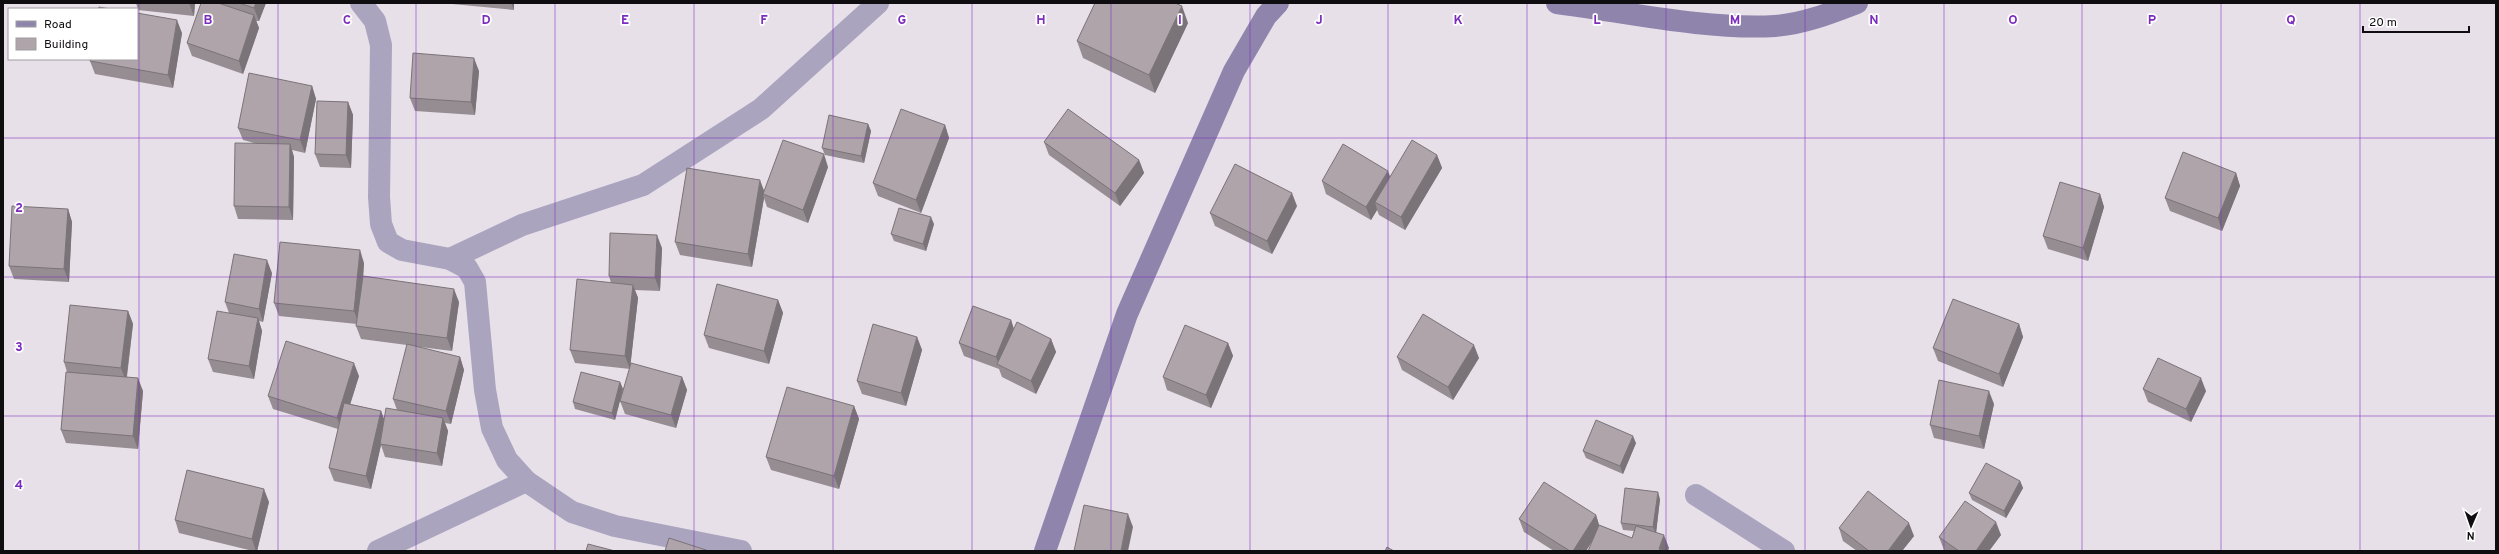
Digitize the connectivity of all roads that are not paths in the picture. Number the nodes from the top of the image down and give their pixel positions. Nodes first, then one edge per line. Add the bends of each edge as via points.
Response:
1 (361, 3) edge
2 (878, 3) edge
3 (1278, 3) edge
4 (1557, 3) edge
5 (1857, 3) edge
6 (450, 258) junction
7 (526, 481) junction
8 (1696, 495) dead end
9 (378, 551) edge
10 (741, 551) edge
11 (1045, 551) edge
12 (1784, 551) edge

1 - 6 street via 374,21 381,44 381,224 388,242 402,250
2 - 6 street via 761,109 643,185 522,225
3 - 11 street via 1266,16 1234,71 1130,308 1099,390
4 - 5 street via 1743,26 1776,26 1806,20
6 - 7 street via 467,268 476,282 485,390 492,428 507,460
7 - 9 street
7 - 10 street via 572,512 614,526
8 - 12 street

